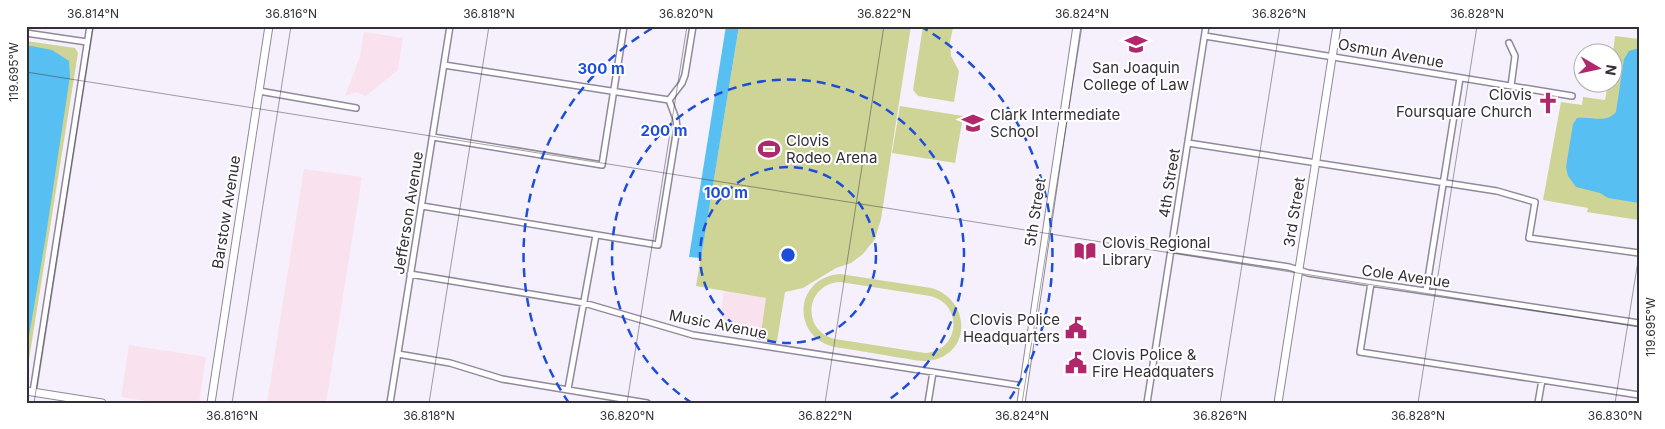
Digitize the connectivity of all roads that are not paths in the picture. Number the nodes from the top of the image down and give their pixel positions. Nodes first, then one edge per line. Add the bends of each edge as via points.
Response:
1 (90, 26) edge
2 (269, 26) edge
3 (450, 26) edge
4 (624, 26) edge
5 (692, 26) edge
6 (1077, 26) edge
7 (1206, 26) edge
8 (1337, 26) edge
9 (26, 32) edge
10 (1205, 36) junction
11 (88, 42) junction
12 (1509, 42) dead end
13 (1332, 56) junction
14 (444, 65) junction
15 (1460, 78) junction
16 (1511, 86) junction
17 (259, 92) junction
18 (614, 92) junction
19 (1572, 96) dead end
20 (669, 100) junction
21 (356, 108) dead end
22 (433, 137) junction
23 (1188, 143) junction
24 (1315, 163) junction
25 (1443, 183) junction
26 (422, 206) junction
27 (596, 235) junction
28 (1171, 248) junction
29 (1639, 253) edge
30 (1298, 270) junction
31 (410, 274) junction
32 (1370, 283) junction
33 (1426, 291) junction
34 (584, 303) junction
35 (1639, 323) edge
36 (398, 354) junction
37 (933, 372) junction
38 (1542, 380) junction
39 (1023, 386) junction
40 (568, 389) junction
41 (30, 392) edge
42 (1639, 395) edge
43 (608, 400) edge
44 (102, 403) edge
45 (211, 403) edge
46 (390, 403) edge
47 (647, 403) edge
48 (928, 403) edge
49 (1020, 403) edge
50 (1147, 403) edge
51 (1278, 403) edge
52 (1538, 403) edge

1 - 11 street
2 - 17 main road, Barstow Avenue
3 - 14 street, Jefferson Avenue
4 - 18 street
5 - 20 street via 685,75
6 - 39 main road, 5th Street
7 - 10 street, 4th Street
8 - 13 main road, 3rd Street
9 - 11 street
10 - 13 street, Osmun Avenue
10 - 23 street, 4th Street
11 - 41 street
12 - 16 street via 1515,56
13 - 15 street, Osmun Avenue
13 - 24 main road, 3rd Street
14 - 18 street
14 - 22 street, Jefferson Avenue
15 - 16 street, Osmun Avenue
15 - 25 street
16 - 19 street, Osmun Avenue
17 - 21 street
17 - 45 main road, Barstow Avenue
18 - 20 street
18 - 22 street via 602,165
20 - 27 street via 677,128 658,245
22 - 26 street, Jefferson Avenue
23 - 24 street
23 - 28 street, 4th Street
24 - 25 street
24 - 30 main road, 3rd Street
25 - 29 street via 1497,191 1535,202 1530,238
25 - 33 street
26 - 27 street
26 - 31 street, Jefferson Avenue
27 - 34 street
28 - 30 street, Cole Avenue
28 - 50 street, 4th Street
30 - 32 street, Cole Avenue
30 - 51 main road, 3rd Street
31 - 34 street, Music Avenue
31 - 36 street, Jefferson Avenue
32 - 33 street, Cole Avenue
32 - 38 street via 1360,352
33 - 35 street, Cole Avenue
34 - 37 street, Music Avenue via 693,334
34 - 40 street
36 - 40 street via 450,363 502,380
36 - 46 street, Jefferson Avenue
37 - 39 street, Music Avenue
37 - 48 street
38 - 42 street
38 - 52 street
39 - 49 main road, 5th Street
40 - 43 street
41 - 44 main road
43 - 47 street

